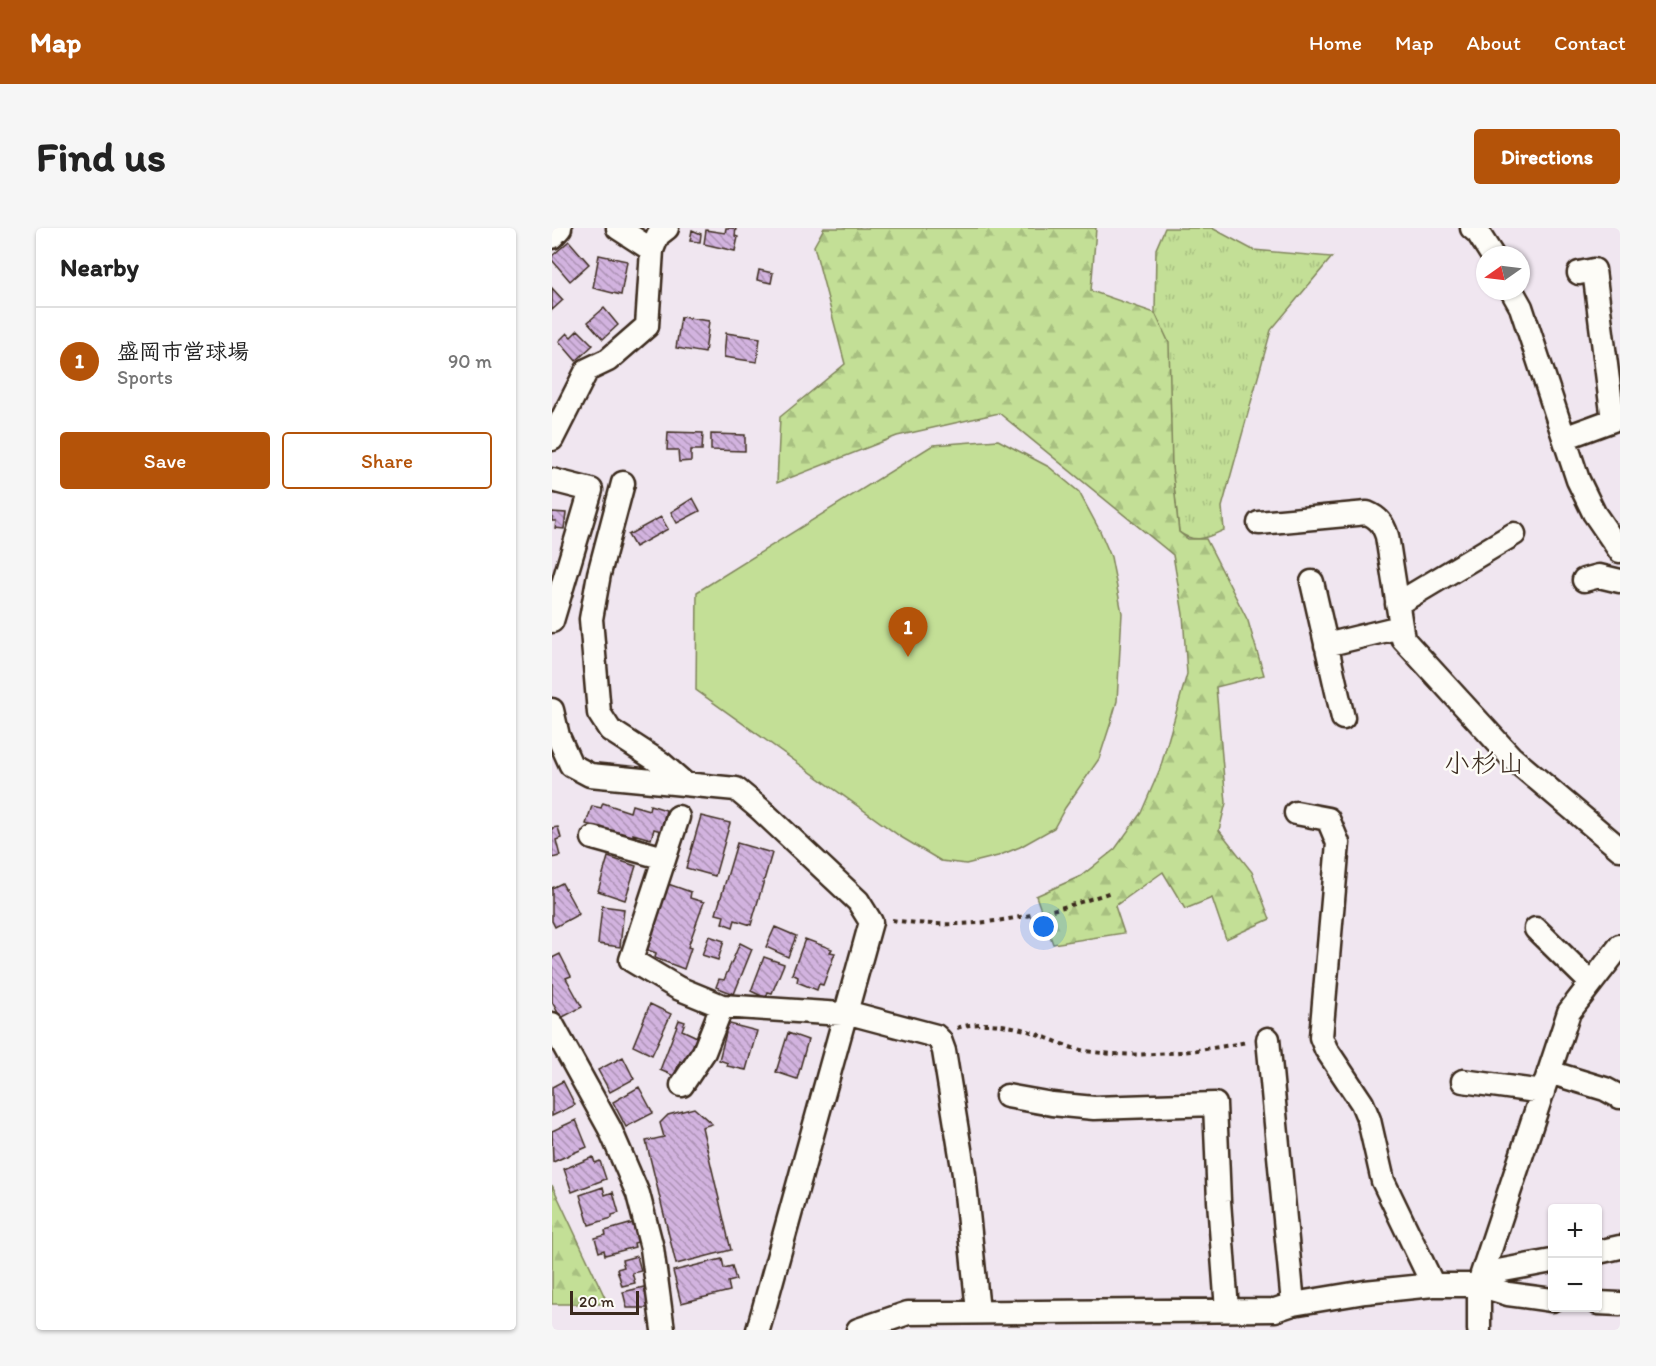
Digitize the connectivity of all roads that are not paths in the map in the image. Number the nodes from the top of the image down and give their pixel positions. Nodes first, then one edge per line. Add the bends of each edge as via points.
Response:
1 (560, 228) edge
2 (618, 228) edge
3 (667, 228) edge
4 (1472, 228) edge
5 (552, 237) edge
6 (1486, 246) edge
7 (652, 250) junction
8 (1579, 273) dead end
9 (1517, 300) edge
10 (1564, 438) junction
11 (552, 439) edge
12 (552, 480) edge
13 (623, 483) dead end
14 (1259, 523) dead end
15 (1514, 534) dead end
16 (1620, 551) edge
17 (1584, 580) dead end
18 (1620, 581) edge
19 (1312, 582) dead end
20 (1397, 604) junction
21 (554, 607) edge
22 (1400, 627) junction
23 (1326, 645) junction
24 (552, 710) edge
25 (1343, 718) dead end
26 (684, 783) junction
27 (1296, 813) dead end
28 (678, 817) dead end
29 (593, 838) dead end
30 (1620, 849) edge
31 (664, 858) junction
32 (1536, 929) dead end
33 (1620, 946) edge
34 (1591, 983) junction
35 (722, 1006) junction
36 (846, 1014) junction
37 (552, 1024) edge
38 (1268, 1039) road end
39 (1463, 1081) dead end
40 (1546, 1082) junction
41 (682, 1085) dead end
42 (1007, 1096) dead end
43 (1620, 1097) edge
44 (1620, 1247) edge
45 (1602, 1251) edge
46 (1548, 1262) edge
47 (1433, 1285) junction
48 (1480, 1288) junction
49 (1548, 1299) edge
50 (1602, 1303) edge
51 (1293, 1304) junction
52 (1620, 1304) edge
53 (1227, 1310) junction
54 (978, 1311) junction
55 (663, 1330) edge
56 (758, 1330) edge
57 (858, 1330) edge
58 (1479, 1330) edge

1 - 5 street
2 - 7 street
3 - 7 street
4 - 6 street
7 - 11 street via 647,326 609,360 587,370
8 - 10 street via 1594,270 1613,420
9 - 10 street
10 - 16 street via 1594,513
12 - 21 street via 591,490
13 - 26 street via 591,619 599,713 610,730
14 - 20 street via 1367,513 1377,518 1388,536
15 - 20 street
17 - 18 street via 1599,576
19 - 23 street
20 - 22 street
22 - 23 street
22 - 30 street via 1402,639 1511,758
23 - 25 street
24 - 26 street via 571,765 590,775
26 - 36 street via 736,789 858,901 871,922
27 - 47 street via 1328,819 1338,843 1321,1037 1362,1103 1383,1181
28 - 31 street
29 - 31 street
31 - 35 street via 631,960 678,988
32 - 34 street
33 - 34 street
34 - 40 street via 1569,1012
35 - 36 street
35 - 41 street via 704,1052
36 - 54 street via 940,1040 964,1174
36 - 56 street
37 - 55 street via 610,1129 638,1194 652,1248
38 - 51 street
39 - 40 street
40 - 43 street via 1605,1089
40 - 48 street
42 - 53 street via 1094,1108 1215,1104
44 - 45 street
46 - 48 street
47 - 48 street
47 - 51 street
48 - 49 street
48 - 58 street
50 - 52 street
51 - 53 street via 1275,1310
53 - 54 street
54 - 57 street via 908,1313

